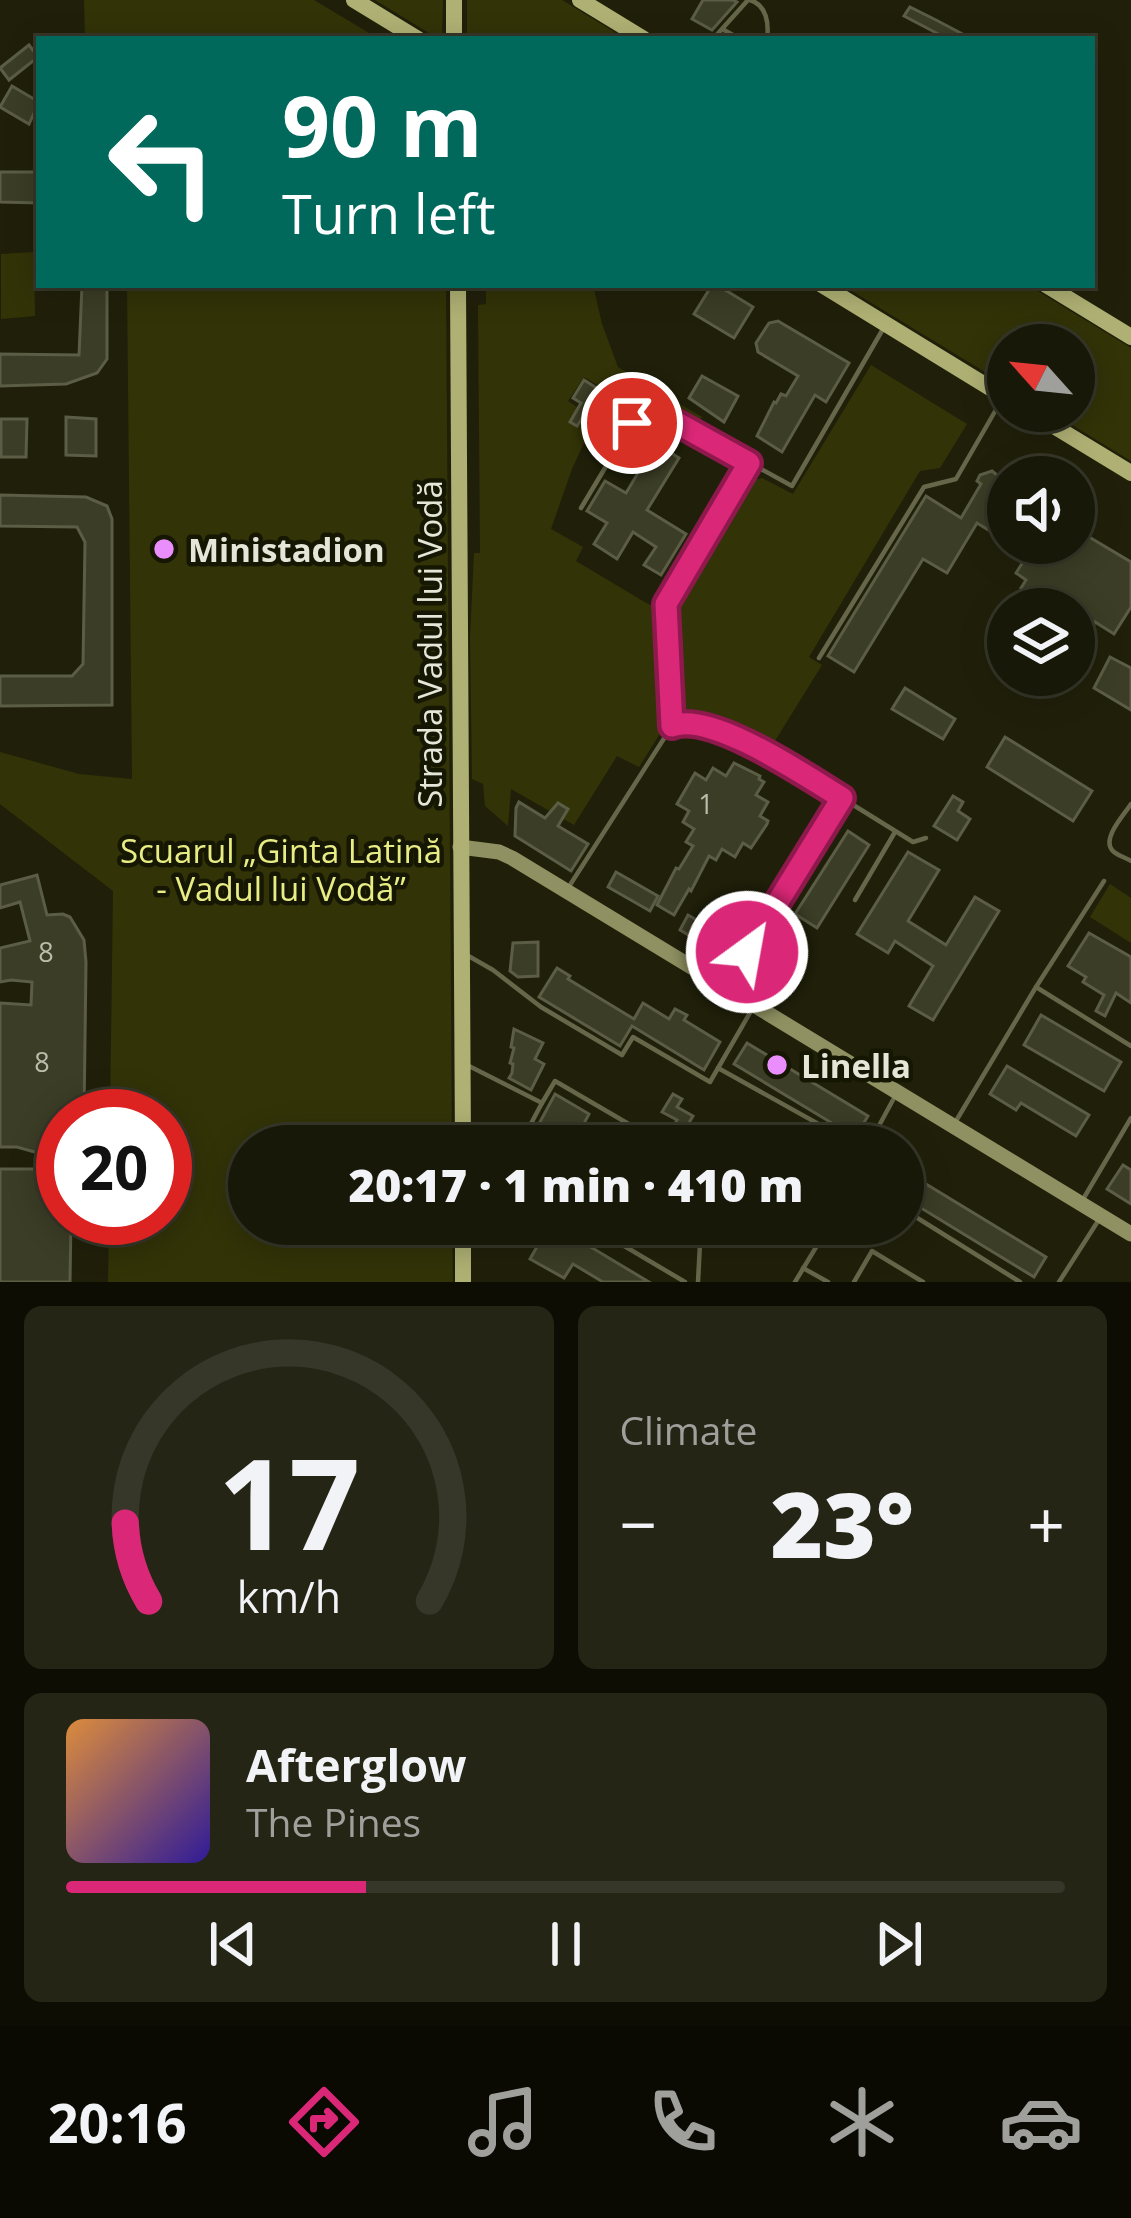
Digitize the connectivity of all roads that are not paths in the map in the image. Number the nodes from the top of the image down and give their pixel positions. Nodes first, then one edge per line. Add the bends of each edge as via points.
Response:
1 (354, 0) edge
2 (454, 0) edge
3 (580, 0) edge
4 (749, 0) edge
5 (724, 30) junction
6 (413, 36) edge
7 (454, 36) edge
8 (639, 36) edge
9 (717, 36) edge
10 (735, 36) edge
11 (767, 36) edge
12 (458, 288) edge
13 (827, 288) edge
14 (1051, 288) edge
15 (886, 324) junction
16 (1131, 337) edge
17 (987, 385) edge
18 (987, 428) edge
19 (1064, 432) edge
20 (749, 463) junction
21 (1131, 473) edge
22 (581, 508) dead end
23 (819, 658) dead end
24 (672, 726) junction
25 (842, 798) junction
26 (1131, 804) edge
27 (895, 832) junction
28 (926, 838) dead end
29 (460, 847) junction
30 (1131, 861) edge
31 (1104, 881) dead end
32 (565, 892) junction
33 (855, 900) dead end
34 (460, 951) junction
35 (1036, 987) junction
36 (725, 988) junction
37 (754, 1006) junction
38 (1131, 1046) edge
39 (462, 1063) junction
40 (718, 1067) junction
41 (898, 1092) junction
42 (542, 1103) junction
43 (1131, 1118) edge
44 (463, 1125) edge
45 (530, 1125) edge
46 (630, 1125) edge
47 (821, 1125) edge
48 (880, 1125) edge
49 (953, 1126) junction
50 (1080, 1203) junction
51 (1101, 1216) junction
52 (924, 1222) edge
53 (1131, 1234) edge
54 (464, 1245) edge
55 (623, 1245) edge
56 (817, 1245) edge
57 (700, 1246) edge
58 (803, 1268) junction
59 (466, 1281) edge
60 (685, 1282) edge
61 (698, 1282) edge
62 (795, 1282) edge
63 (828, 1282) edge
64 (854, 1282) edge
65 (923, 1282) edge
66 (1020, 1282) edge
67 (1059, 1282) edge

1 - 6 main road
2 - 7 main road
3 - 8 main road
4 - 5 lane
4 - 11 lane via 766,16
5 - 9 lane
5 - 10 lane
12 - 29 main road, Strada Vadul lui Vodă
13 - 15 main road
14 - 16 main road
15 - 17 main road
15 - 20 lane via 792,486
18 - 23 lane via 956,479 924,487
19 - 21 main road
20 - 22 lane via 671,418 647,414 632,423
20 - 24 lane via 666,604
24 - 25 lane via 718,730
24 - 32 lane
25 - 27 lane
25 - 36 lane
26 - 30 lane via 1109,844
27 - 28 lane via 913,842
27 - 33 lane
29 - 32 main road via 499,852
29 - 34 main road, Strada Vadul lui Vodă
31 - 35 lane
32 - 36 main road
34 - 39 main road, Strada Vadul lui Vodă
34 - 40 lane via 622,1055 633,1037 710,1082
35 - 38 lane
35 - 49 lane
36 - 37 main road
37 - 40 lane
37 - 41 main road
39 - 42 lane
39 - 44 main road, Strada Vadul lui Vodă
40 - 47 lane
41 - 48 lane
41 - 49 main road
42 - 45 lane
42 - 46 lane via 555,1082
43 - 50 lane
49 - 50 main road
50 - 51 main road
51 - 53 main road
51 - 67 lane
52 - 66 lane
54 - 59 main road
55 - 60 lane
56 - 58 lane
57 - 61 lane
58 - 62 lane
58 - 63 lane
64 - 65 lane via 872,1251

